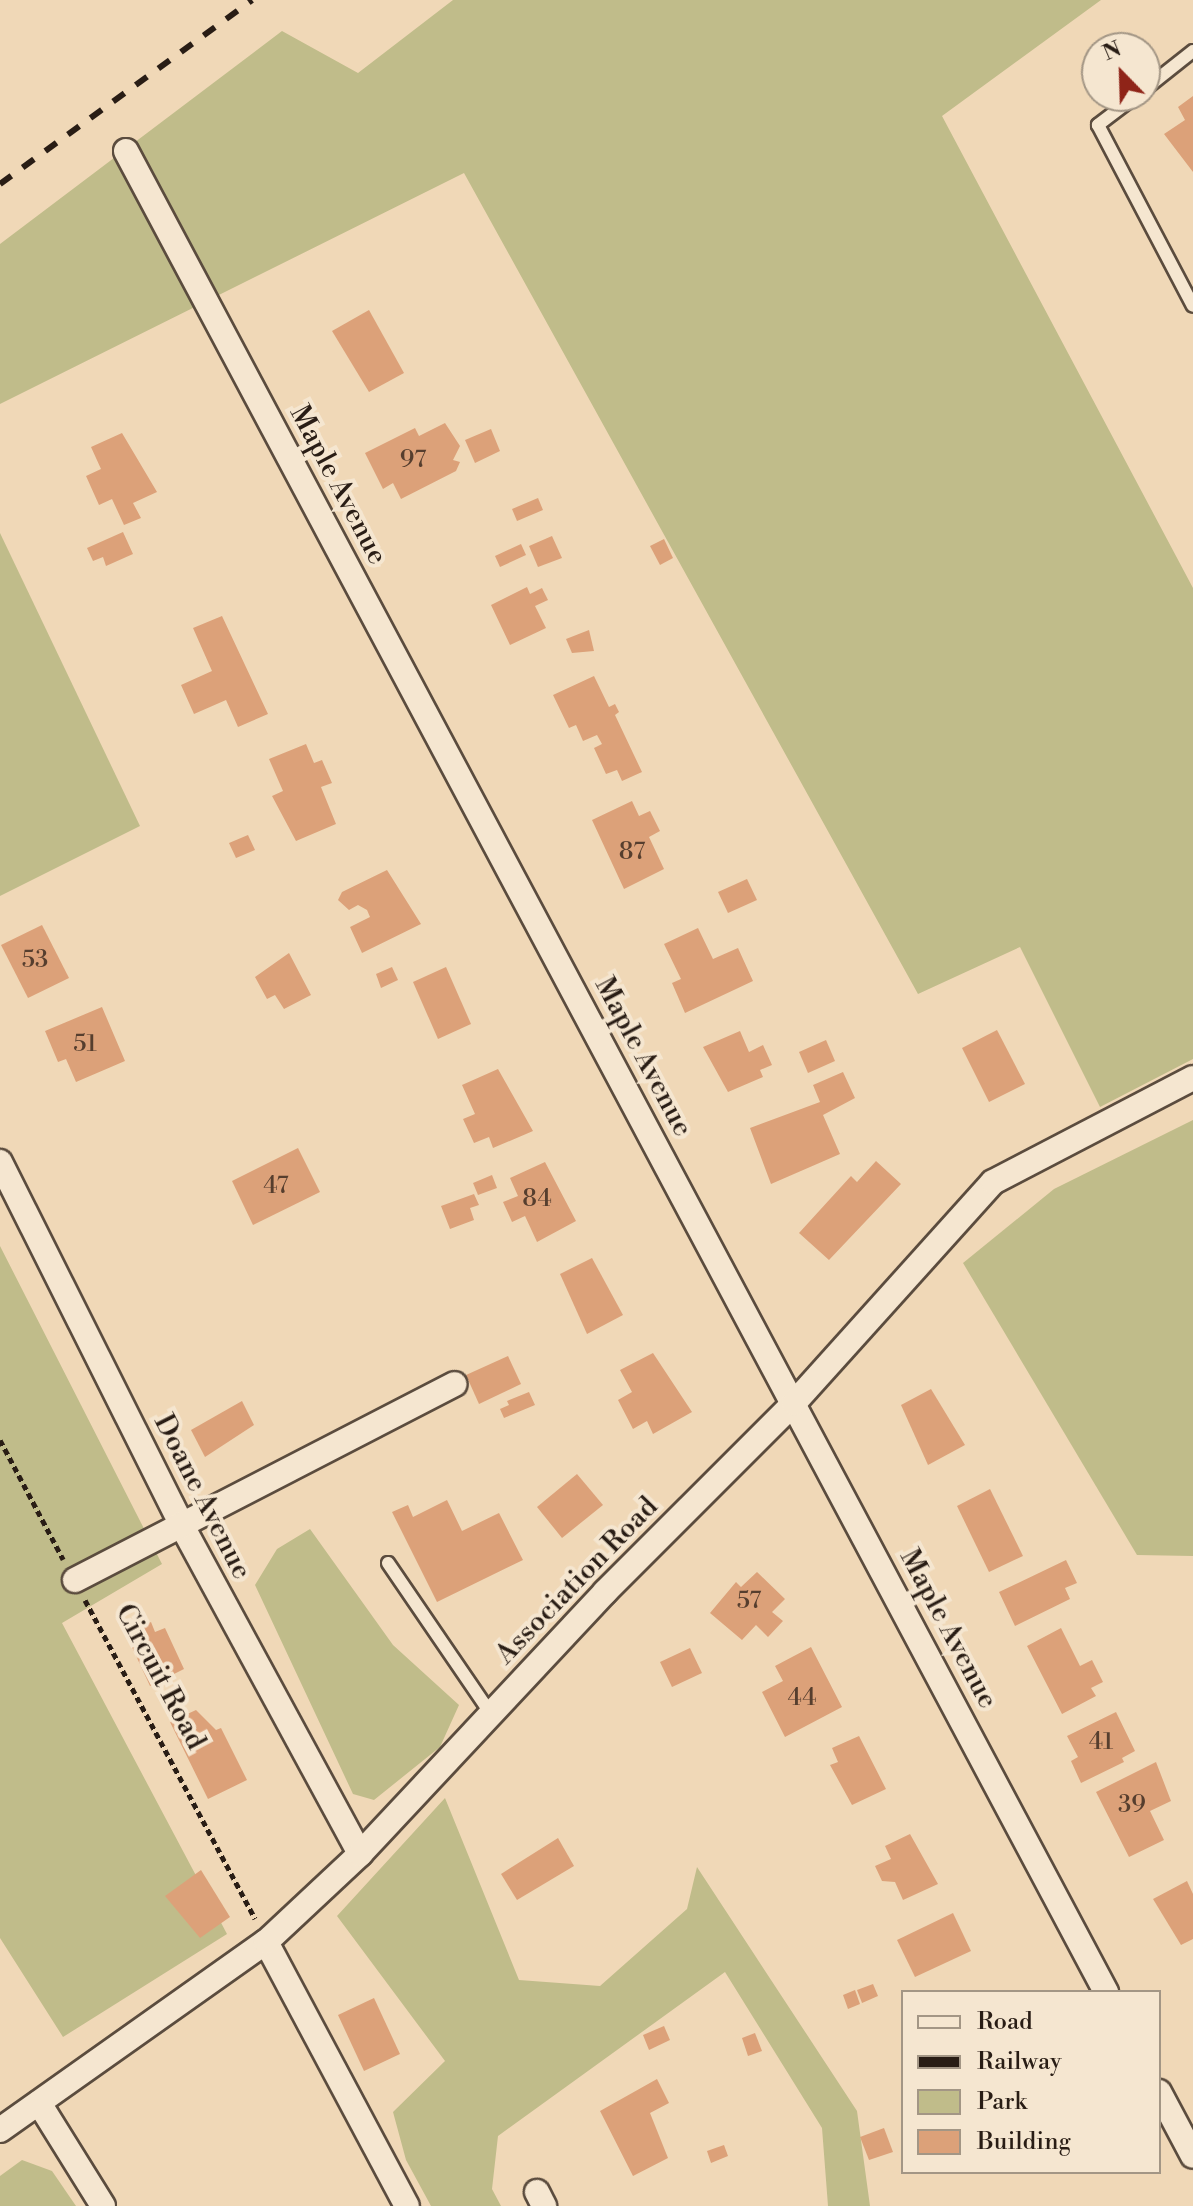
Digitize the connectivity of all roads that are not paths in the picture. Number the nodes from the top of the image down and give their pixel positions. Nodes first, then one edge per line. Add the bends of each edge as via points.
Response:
1 (1193, 51) edge
2 (1161, 76) edge
3 (1115, 112) edge
4 (126, 151) dead end
5 (1193, 306) edge
6 (1193, 1078) edge
7 (0, 1162) edge
8 (454, 1384) dead end
9 (794, 1403) junction
10 (181, 1524) junction
11 (388, 1563) dead end
12 (75, 1580) road end
13 (491, 1714) junction
14 (360, 1854) junction
15 (266, 1942) junction
16 (1105, 1990) edge
17 (1161, 2096) edge
18 (39, 2103) junction
19 (0, 2130) edge
20 (1193, 2156) edge
21 (103, 2206) edge
22 (407, 2206) edge

1 - 2 lane
3 - 5 lane via 1098,125
4 - 9 street, Maple Avenue
6 - 9 street, Association Road via 993,1182
7 - 10 street, Doane Avenue
8 - 10 street
9 - 13 street, Association Road
9 - 16 street, Maple Avenue
10 - 12 street
10 - 14 street, Doane Avenue
11 - 13 lane
13 - 14 street, Association Road
14 - 15 street, Association Road
15 - 18 street, Association Road
15 - 22 street
17 - 20 street
18 - 19 street, Association Road
18 - 21 street

